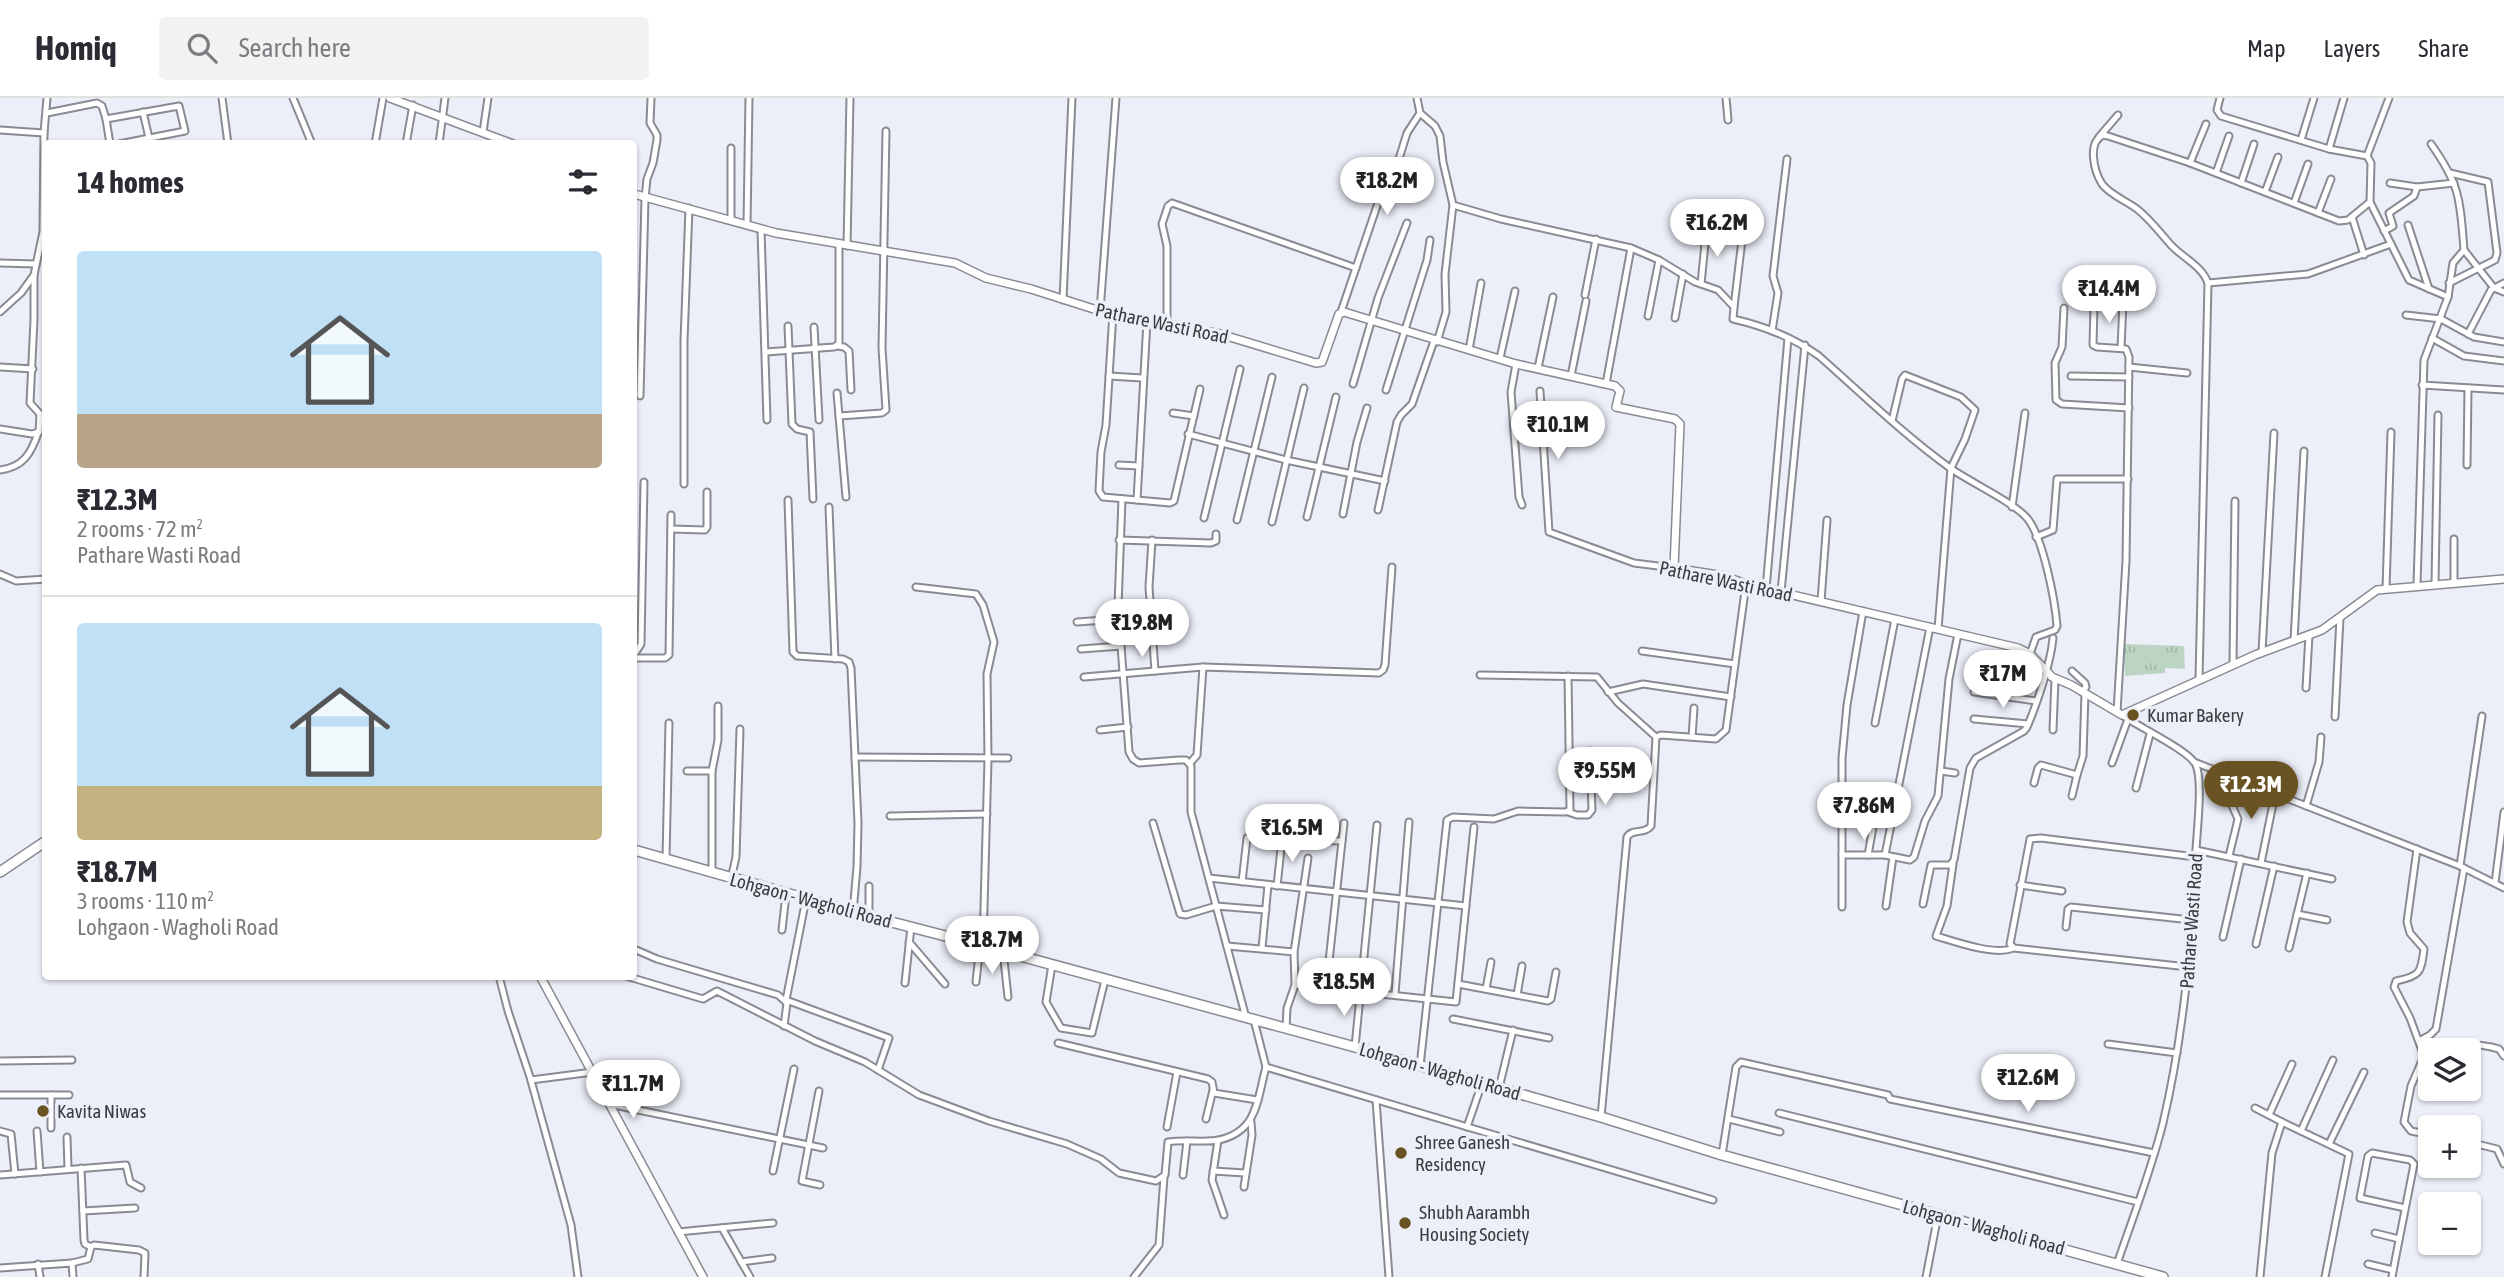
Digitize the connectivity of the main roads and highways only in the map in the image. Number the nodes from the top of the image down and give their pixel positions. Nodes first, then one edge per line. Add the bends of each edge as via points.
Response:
1 (42, 844) edge
2 (637, 851) edge
3 (0, 873) edge
4 (2141, 1274) edge
5 (2163, 1277) edge

1 - 3 main road
2 - 4 main road, Lohgaon - Wagholi Road via 1482,1083
4 - 5 main road, Lohgaon - Wagholi Road

